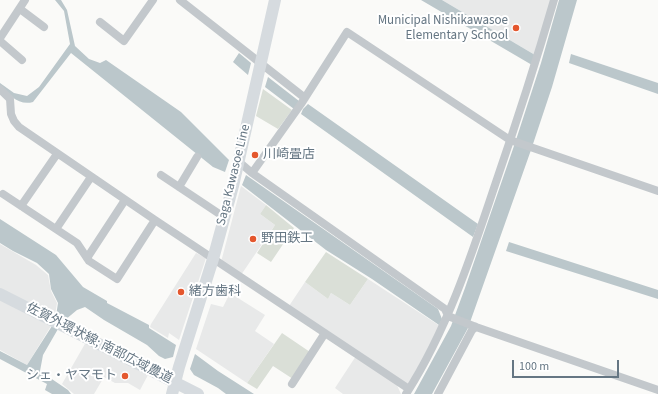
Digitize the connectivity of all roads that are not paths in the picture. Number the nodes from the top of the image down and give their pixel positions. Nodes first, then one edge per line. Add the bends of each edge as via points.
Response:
1 (25, 0) edge
2 (153, 0) edge
3 (180, 0) edge
4 (275, 0) edge
5 (554, 0) edge
6 (20, 9) junction
7 (100, 22) dead end
8 (44, 27) dead end
9 (0, 38) edge
10 (0, 42) edge
11 (22, 60) dead end
12 (261, 64) junction
13 (0, 89) edge
14 (305, 98) junction
15 (510, 140) junction
16 (57, 154) junction
17 (197, 157) dead end
18 (238, 160) junction
19 (252, 173) junction
20 (161, 175) dead end
21 (91, 177) junction
22 (179, 187) junction
23 (658, 191) edge
24 (3, 194) dead end
25 (125, 200) junction
26 (21, 206) junction
27 (224, 217) junction
28 (155, 220) junction
29 (56, 229) junction
30 (87, 258) junction
31 (213, 258) junction
32 (0, 294) edge
33 (448, 316) junction
34 (476, 327) junction
35 (325, 333) junction
36 (292, 384) dead end
37 (174, 388) edge
38 (658, 390) edge
39 (408, 391) edge
40 (198, 394) edge
41 (438, 394) edge

1 - 6 street
2 - 7 street via 124,41
3 - 12 street
4 - 12 main road, Saga Kawasoe Line
5 - 15 street
6 - 8 street
6 - 9 street
10 - 11 street
12 - 14 street
12 - 18 main road, Saga Kawasoe Line
13 - 16 street via 10,99 11,114 19,127
14 - 15 street via 347,32
14 - 19 street
15 - 23 street
15 - 33 street
16 - 21 street
16 - 26 street
17 - 22 street
18 - 19 street
18 - 27 main road, Saga Kawasoe Line
19 - 33 street via 445,309
20 - 22 street
21 - 25 street
21 - 29 street
22 - 27 street
24 - 26 street
25 - 28 street
25 - 30 street
26 - 29 street
27 - 31 main road, Saga Kawasoe Line
28 - 30 street via 117,279
28 - 31 street
29 - 30 street via 77,243
31 - 35 street
31 - 37 main road, Saga Kawasoe Line
32 - 37 main road, 佐賀外環状線; 南部広域農道
33 - 34 street
33 - 39 street
34 - 38 street
34 - 41 street
35 - 36 street
35 - 39 street
37 - 40 main road, 佐賀外環状線; 南部広域農道

